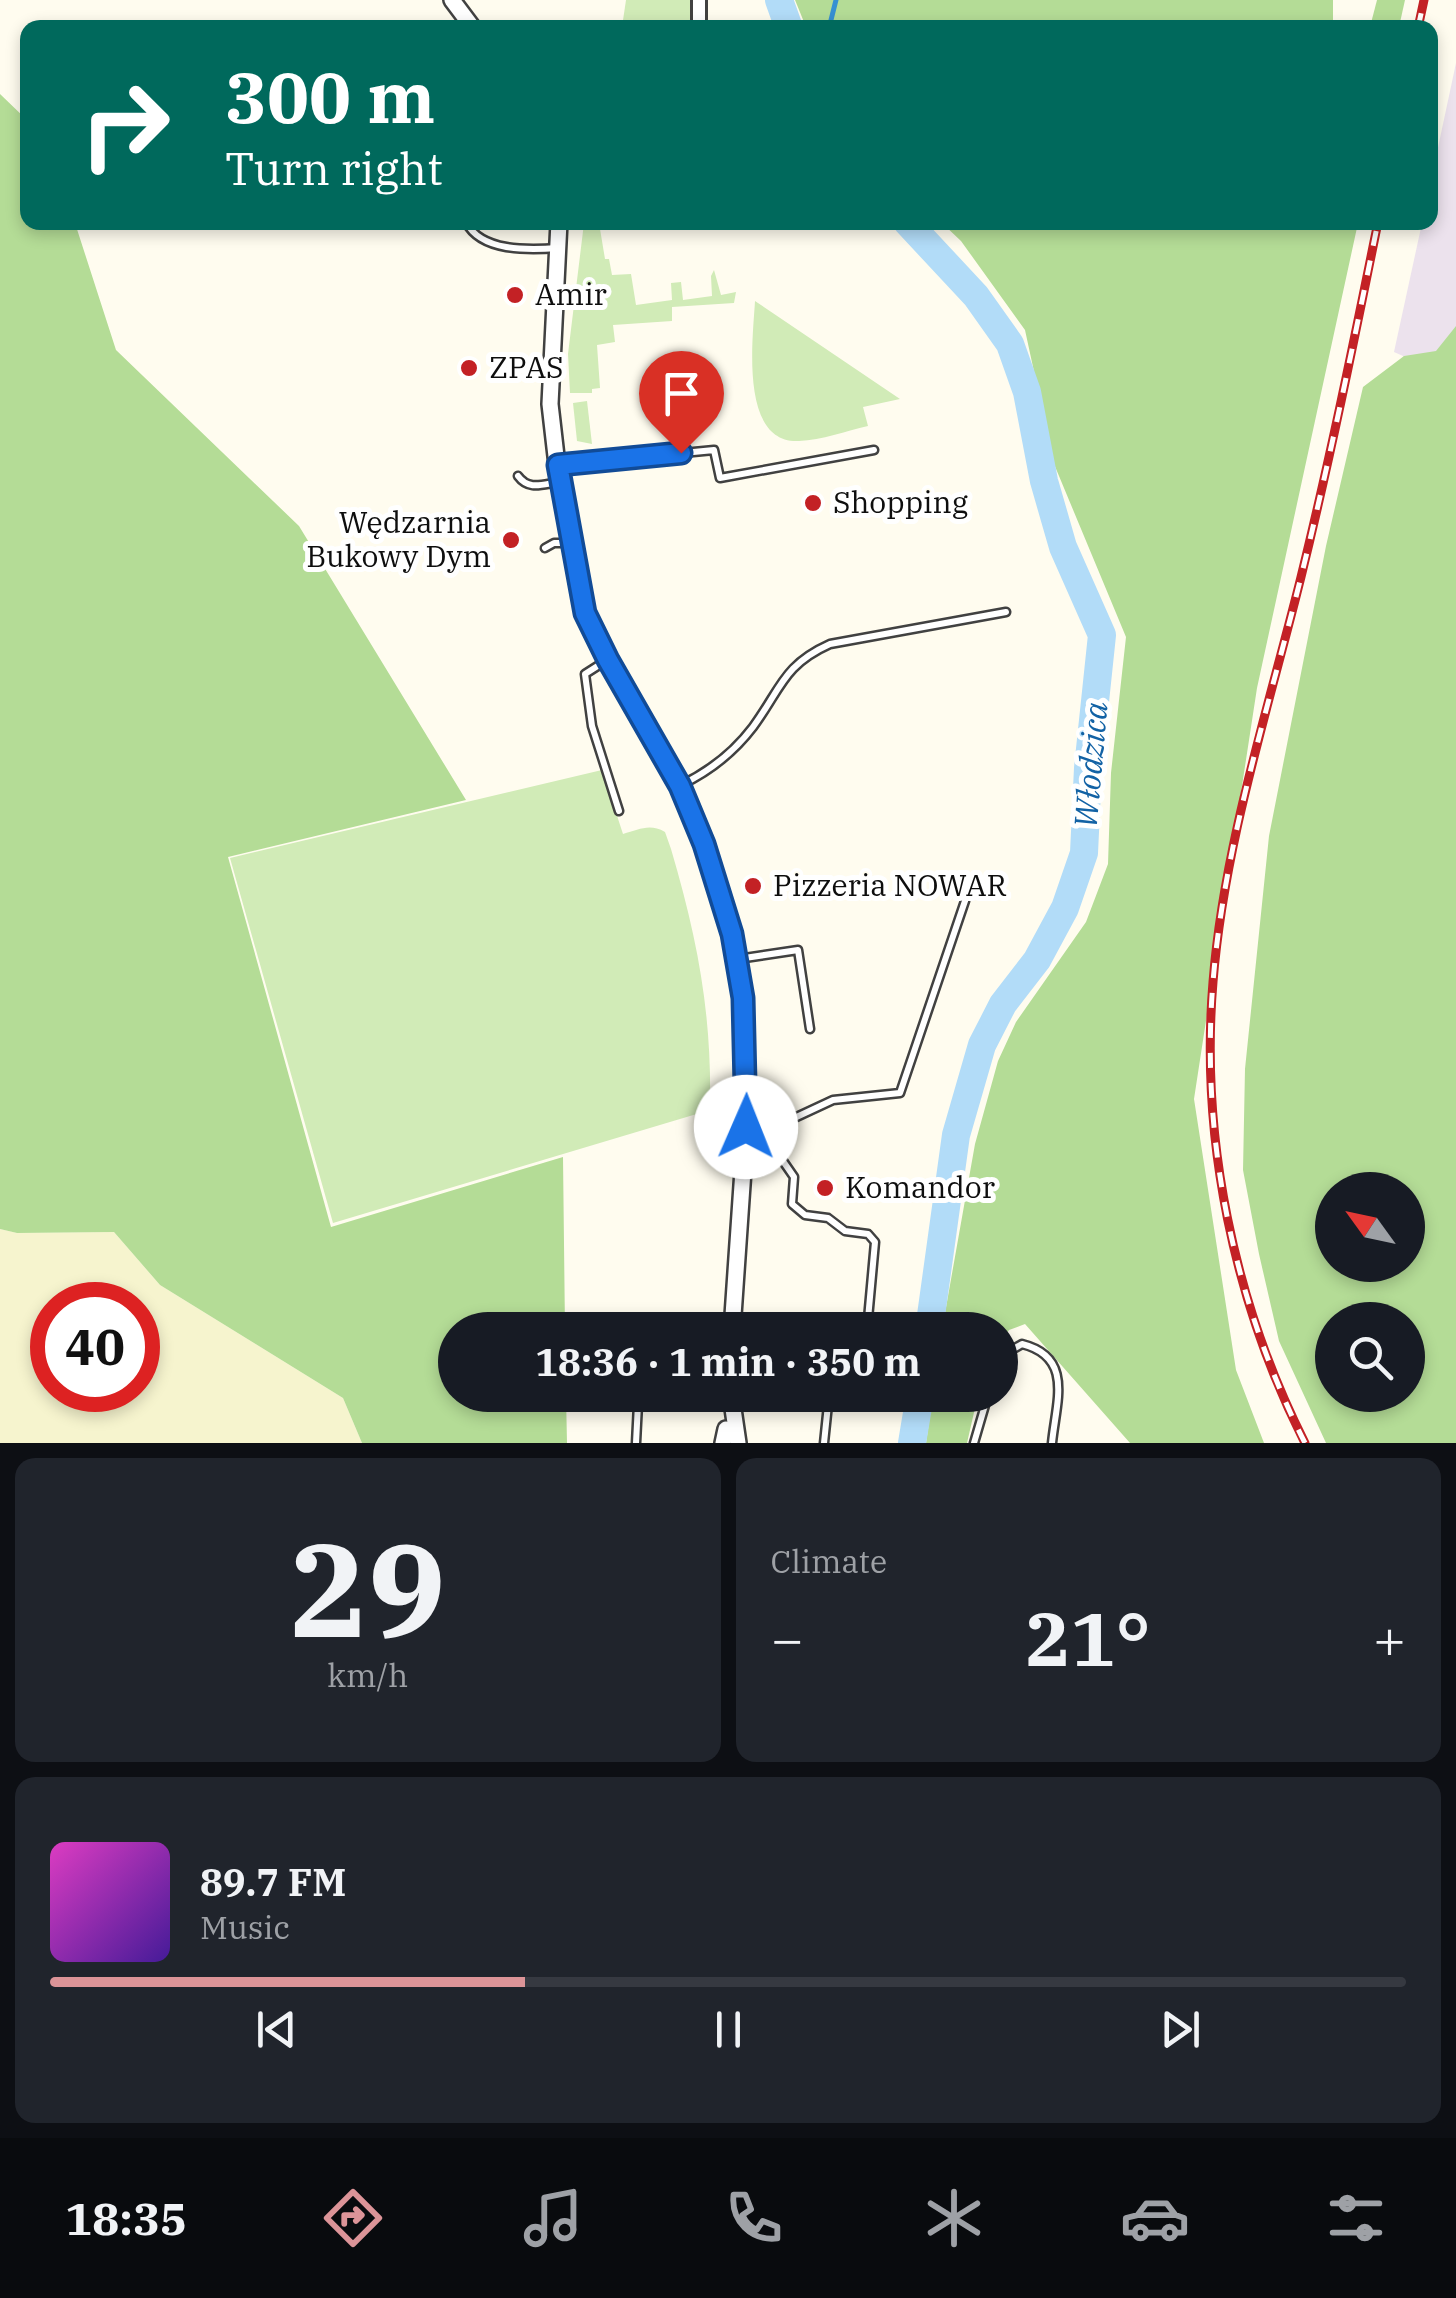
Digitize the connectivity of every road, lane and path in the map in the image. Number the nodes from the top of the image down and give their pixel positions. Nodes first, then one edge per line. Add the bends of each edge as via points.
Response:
1 (470, 230) edge
2 (559, 230) edge
3 (559, 248) junction
4 (874, 450) dead end
5 (559, 474) junction
6 (518, 476) dead end
7 (571, 543) junction
8 (545, 548) dead end
9 (1006, 612) dead end
10 (608, 660) junction
11 (680, 786) junction
12 (619, 811) dead end
13 (965, 901) dead end
14 (736, 959) junction
15 (810, 1029) dead end
16 (746, 1127) junction
17 (745, 1151) junction
18 (733, 1312) edge
19 (869, 1312) edge
20 (1018, 1346) edge
21 (638, 1412) edge
22 (728, 1412) edge
23 (733, 1412) edge
24 (827, 1412) edge
25 (983, 1412) edge
26 (726, 1438) edge
27 (636, 1443) edge
28 (738, 1443) edge
29 (824, 1443) edge
30 (974, 1443) edge
31 (1052, 1443) edge

1 - 3 lane via 488,243
2 - 3 street
3 - 5 street via 550,404
4 - 5 lane via 720,478 714,450
5 - 6 lane via 531,486
5 - 7 street
7 - 8 lane
7 - 10 street via 585,613
9 - 11 lane via 811,652 796,663 742,741
10 - 11 street
10 - 12 lane via 585,674 592,726
11 - 14 street
13 - 16 lane via 900,1094 833,1100 775,1127
14 - 15 lane via 798,950
14 - 16 street
16 - 17 street
17 - 18 street
17 - 19 lane via 776,1151 794,1177 792,1204 805,1215 828,1218 875,1242
20 - 31 lane via 1039,1348 1052,1359 1058,1378
21 - 27 lane
22 - 26 street
23 - 28 street
24 - 29 lane
25 - 30 lane

